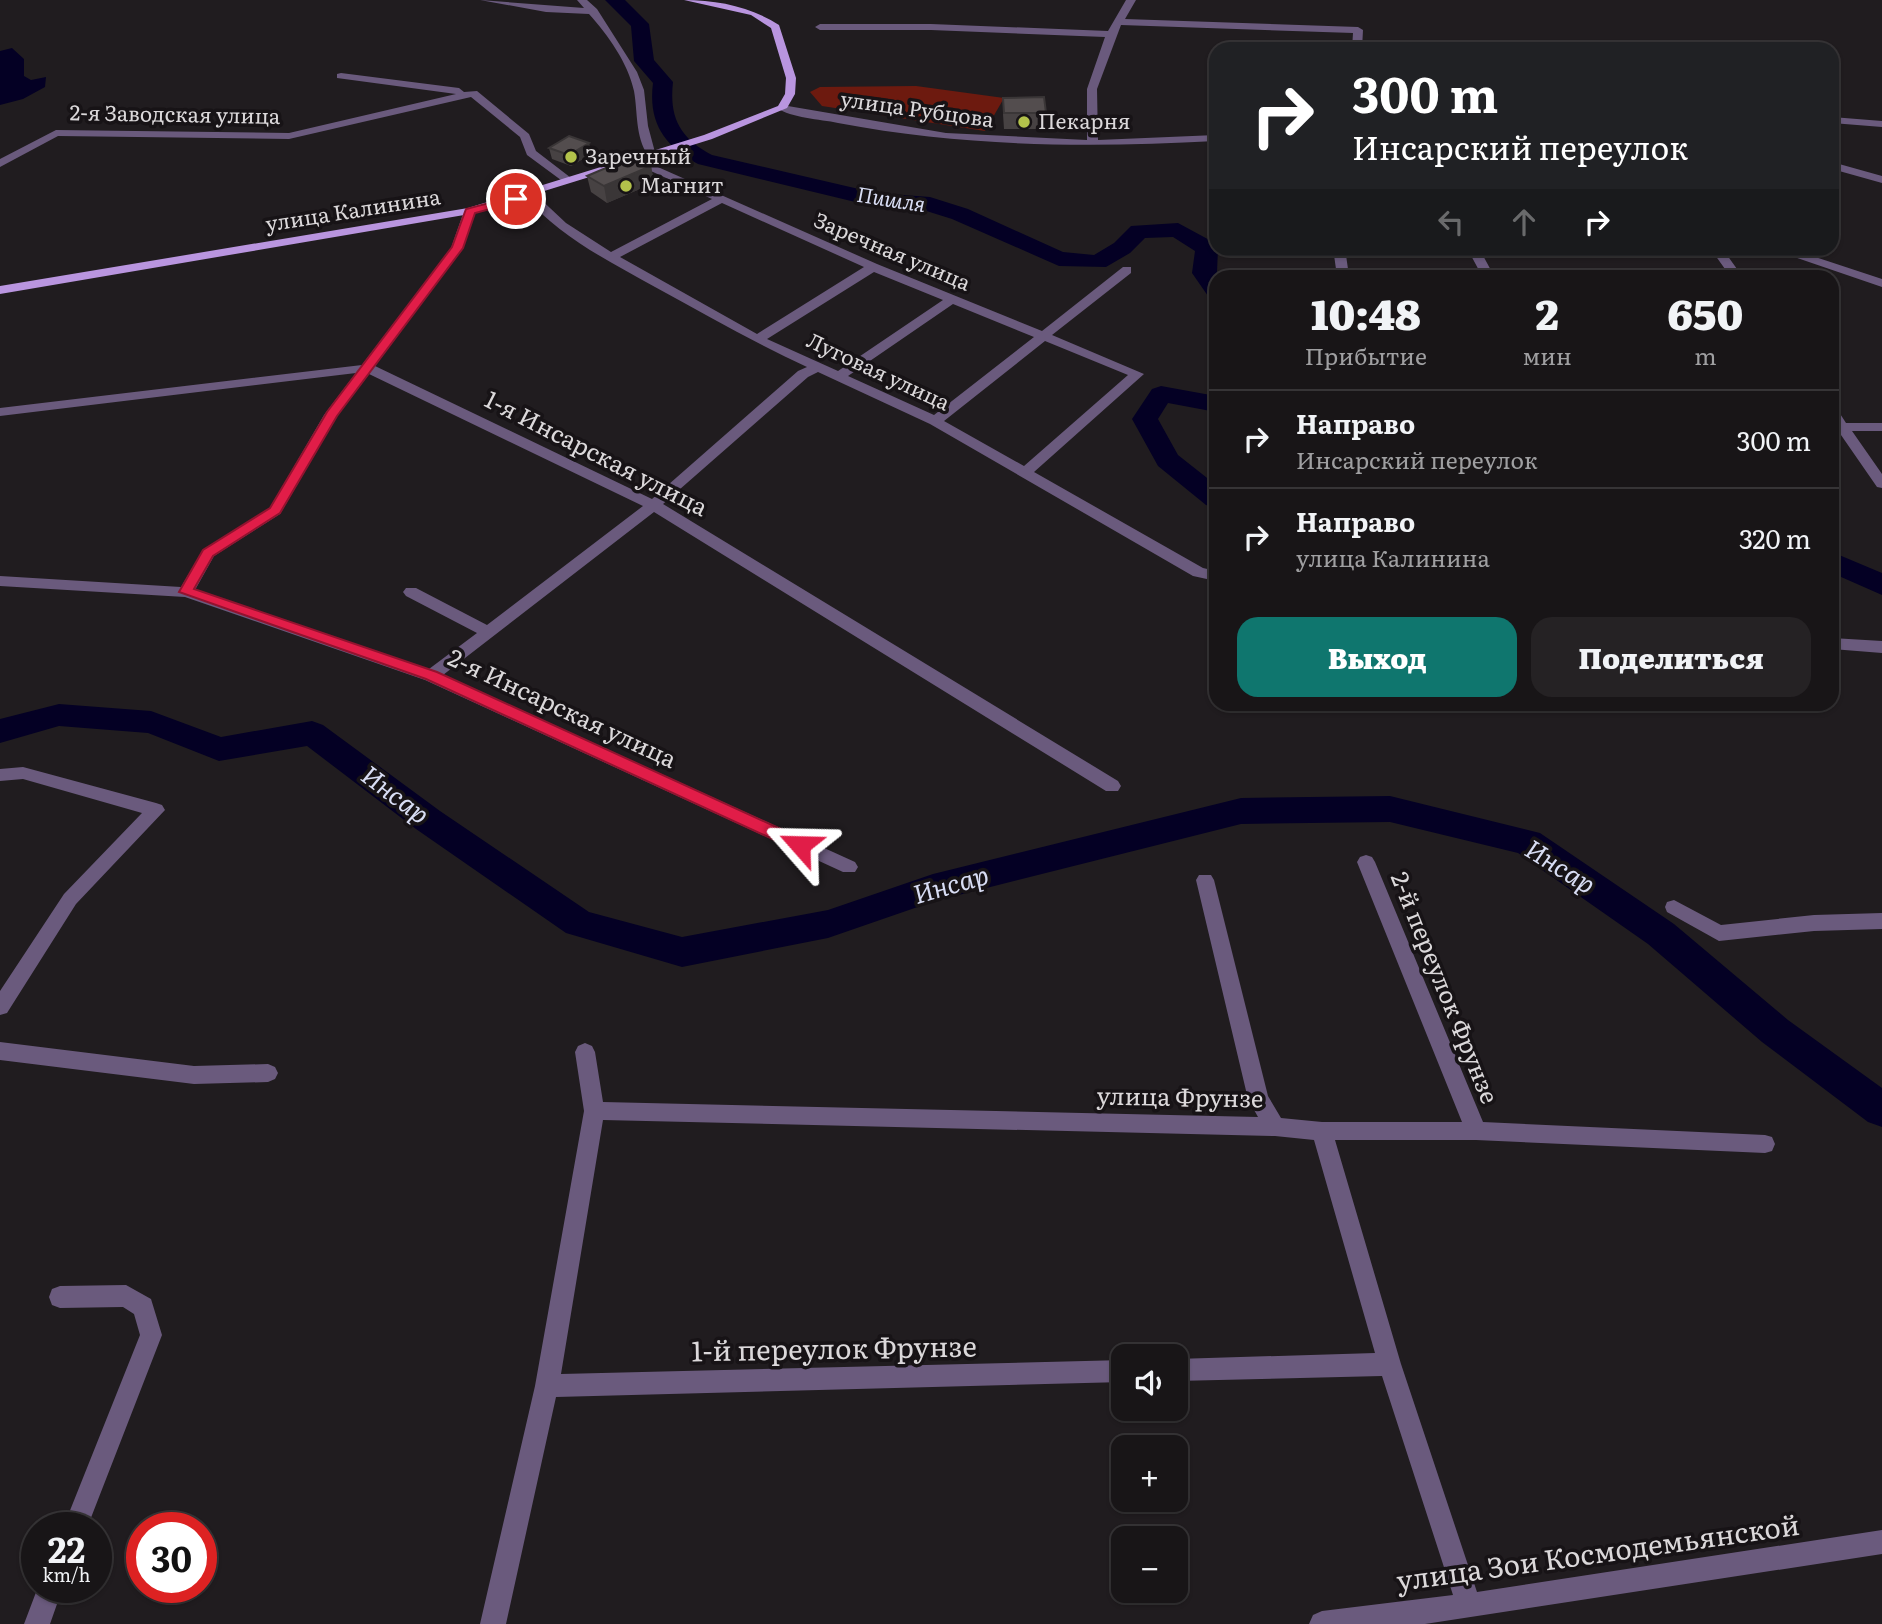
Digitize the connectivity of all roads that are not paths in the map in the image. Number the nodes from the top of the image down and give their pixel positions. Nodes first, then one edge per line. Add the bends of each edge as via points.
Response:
1 (485, 0) edge
2 (582, 0) edge
3 (689, 0) edge
4 (1131, 0) edge
5 (594, 11) junction
6 (1118, 22) junction
7 (820, 27) dead end
8 (1111, 34) junction
9 (1357, 42) edge
10 (341, 76) dead end
11 (473, 93) junction
12 (782, 108) junction
13 (1839, 121) edge
14 (1882, 124) edge
15 (1209, 138) edge
16 (1093, 144) junction
17 (652, 154) junction
18 (634, 159) junction
19 (0, 163) edge
20 (1839, 167) edge
21 (1882, 180) edge
22 (569, 181) junction
23 (530, 195) junction
24 (723, 198) junction
25 (470, 211) junction
26 (1796, 256) edge
27 (611, 257) junction
28 (873, 267) junction
29 (1127, 270) dead end
30 (1835, 270) edge
31 (1839, 271) edge
32 (1882, 283) edge
33 (0, 290) edge
34 (952, 299) junction
35 (1045, 335) junction
36 (757, 339) junction
37 (819, 367) junction
38 (368, 368) junction
39 (841, 375) junction
40 (0, 412) edge
41 (935, 421) junction
42 (1839, 421) edge
43 (1843, 426) junction
44 (1882, 427) edge
45 (1027, 471) junction
46 (1882, 484) edge
47 (653, 505) junction
48 (1209, 574) edge
49 (0, 581) edge
50 (186, 592) junction
51 (411, 592) dead end
52 (488, 632) junction
53 (1839, 644) edge
54 (1882, 647) edge
55 (431, 676) junction
56 (0, 775) edge
57 (1112, 786) dead end
58 (1366, 862) dead end
59 (849, 867) dead end
60 (1205, 880) dead end
61 (1674, 907) dead end
62 (1882, 920) edge
63 (0, 1007) edge
64 (0, 1051) edge
65 (585, 1052) dead end
66 (268, 1073) dead end
67 (594, 1111) junction
68 (1275, 1127) junction
69 (1322, 1131) junction
70 (1476, 1131) junction
71 (1765, 1144) dead end
72 (60, 1297) dead end
73 (1390, 1364) junction
74 (1188, 1370) edge
75 (1111, 1371) edge
76 (547, 1386) junction
77 (81, 1512) edge
78 (1882, 1542) edge
79 (45, 1603) edge
80 (1469, 1606) junction
81 (37, 1624) edge
82 (493, 1624) edge
83 (1322, 1624) edge

1 - 5 street
2 - 5 street
3 - 12 main road via 754,13 776,27 791,78 790,94
4 - 6 street
5 - 17 street via 636,81 642,137
6 - 8 street
6 - 9 street via 1358,30
7 - 8 street
8 - 16 street via 1092,89
10 - 11 street
11 - 19 street, 2-я Заводская улица via 289,136 56,133
11 - 22 street via 524,136 531,153
12 - 16 street, улица Рубцова via 866,126 994,141
12 - 17 main road, улица Калинина
13 - 14 street
15 - 16 street, улица Рубцова
17 - 18 main road, улица Калинина
18 - 22 main road, улица Калинина
18 - 24 street, Заречная улица
20 - 21 street
22 - 23 main road, улица Калинина
23 - 25 main road, улица Калинина
23 - 27 street, Луговая улица via 562,226
24 - 27 street
24 - 28 street, Заречная улица
25 - 33 main road, улица Калинина
25 - 38 street via 457,248
26 - 30 street
27 - 36 street, Луговая улица
28 - 34 street, Заречная улица
28 - 36 street
29 - 35 street
31 - 32 street
34 - 35 street, Заречная улица
34 - 39 street
35 - 41 street
35 - 45 street, Заречная улица via 1137,374
36 - 37 street, Луговая улица
37 - 39 street, Луговая улица
37 - 47 street via 803,374
38 - 40 street
38 - 47 street, 1-я Инсарская улица
38 - 50 street via 331,415 275,510 208,553
39 - 41 street, Луговая улица
41 - 45 street, Луговая улица
42 - 43 street
43 - 44 street
43 - 46 street
45 - 48 street, Луговая улица
47 - 52 street
47 - 57 street, 1-я Инсарская улица
49 - 50 street, 2-я Инсарская улица
50 - 55 street, 2-я Инсарская улица
51 - 52 street
52 - 55 street
53 - 54 street
55 - 59 street, 2-я Инсарская улица
56 - 63 street via 23,773 156,810 70,899
58 - 70 street, 2-й переулок Фрунзе
60 - 68 street via 1258,1099
61 - 62 street via 1719,933
64 - 66 street via 194,1074
65 - 67 street
67 - 68 street, улица Фрунзе
67 - 76 street
68 - 69 street, улица Фрунзе
69 - 70 street, улица Фрунзе
69 - 73 street
70 - 71 street, улица Фрунзе
72 - 77 street via 126,1296 143,1307 150,1335
73 - 74 street
73 - 80 street
75 - 76 street, 1-й переулок Фрунзе
76 - 82 street
78 - 80 street, улица Зои Космодемьянской
79 - 81 street
80 - 83 street, улица Зои Космодемьянской

